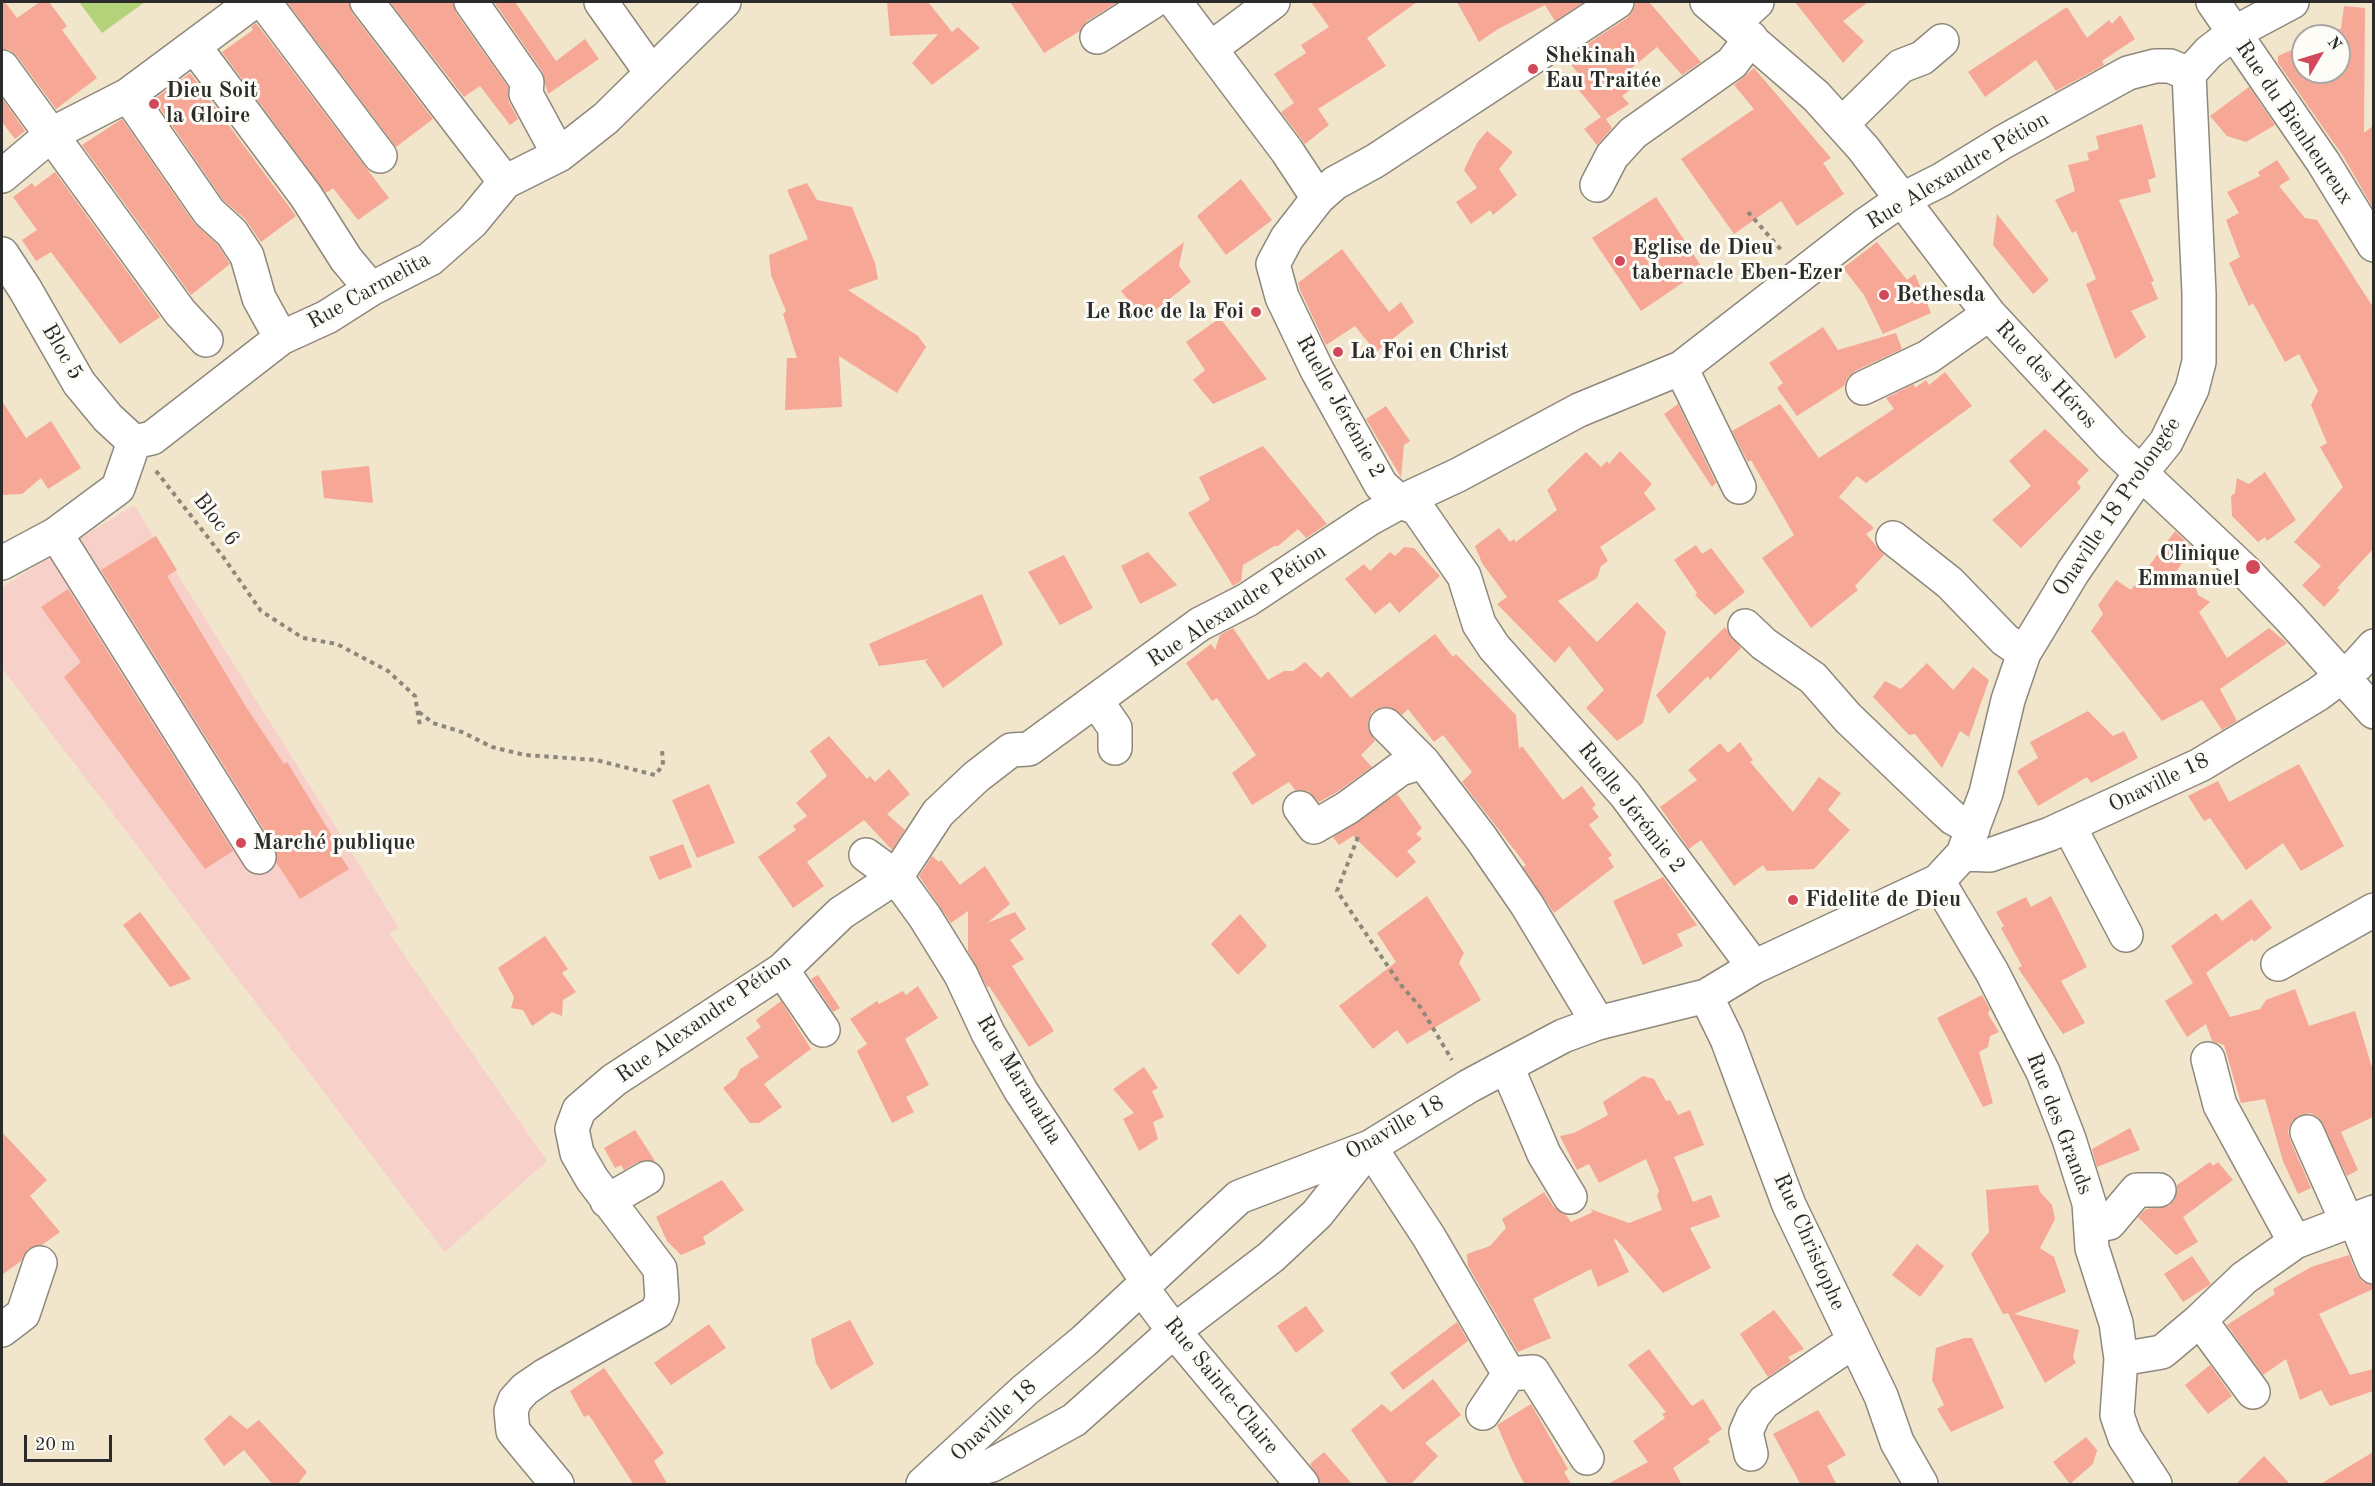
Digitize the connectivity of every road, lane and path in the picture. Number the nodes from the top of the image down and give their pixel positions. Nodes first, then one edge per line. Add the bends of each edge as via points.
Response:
1 (253, 2) edge
2 (264, 2) edge
3 (367, 2) edge
4 (471, 2) edge
5 (601, 2) edge
6 (724, 2) edge
7 (1152, 2) edge
8 (1175, 2) edge
9 (1272, 2) edge
10 (1617, 2) edge
11 (1707, 2) edge
12 (2213, 2) edge
13 (2292, 2) edge
14 (1747, 21) edge
15 (2234, 33) junction
16 (1096, 37) dead end
17 (1942, 41) dead end
18 (194, 46) junction
19 (1210, 49) junction
20 (2, 67) edge
21 (650, 72) junction
22 (2189, 74) junction
23 (128, 95) junction
24 (1842, 124) junction
25 (52, 134) junction
26 (559, 155) junction
27 (380, 156) dead end
28 (2, 176) edge
29 (506, 182) junction
30 (1597, 185) dead end
31 (1318, 198) junction
32 (1901, 200) junction
33 (1748, 212) dead end
34 (2373, 245) edge
35 (2, 254) edge
36 (1803, 275) junction
37 (371, 289) junction
38 (1989, 314) junction
39 (281, 338) junction
40 (206, 340) dead end
41 (1681, 368) junction
42 (1863, 388) dead end
43 (134, 442) junction
44 (2140, 474) junction
45 (1739, 487) dead end
46 (1400, 502) junction
47 (56, 534) junction
48 (1893, 538) dead end
49 (2, 563) edge
50 (1745, 626) dead end
51 (2373, 646) edge
52 (2024, 653) junction
53 (2342, 676) junction
54 (1097, 702) junction
55 (419, 712) junction
56 (2373, 712) edge
57 (1386, 724) dead end
58 (420, 726) dead end
59 (1115, 748) dead end
60 (662, 749) dead end
61 (1423, 762) junction
62 (1300, 807) dead end
63 (1347, 808) junction
64 (2069, 826) junction
65 (1968, 841) junction
66 (866, 855) dead end
67 (259, 857) dead end
68 (896, 877) junction
69 (1938, 881) junction
70 (2373, 910) edge
71 (2126, 935) dead end
72 (2278, 964) dead end
73 (1754, 967) junction
74 (782, 970) junction
75 (1706, 996) junction
76 (1598, 1023) junction
77 (823, 1030) dead end
78 (2208, 1059) dead end
79 (1507, 1067) junction
80 (1470, 1086) junction
81 (2307, 1132) dead end
82 (1370, 1147) junction
83 (647, 1178) dead end
84 (2142, 1183) dead end
85 (1570, 1197) dead end
86 (607, 1201) junction
87 (2359, 1218) edge
88 (2092, 1226) junction
89 (2295, 1242) junction
90 (40, 1263) dead end
91 (2373, 1267) edge
92 (1144, 1284) junction
93 (2200, 1320) junction
94 (2, 1330) edge
95 (1174, 1332) junction
96 (1854, 1341) junction
97 (2121, 1359) junction
98 (1509, 1374) junction
99 (2253, 1392) dead end
100 (1483, 1413) dead end
101 (1751, 1454) dead end
102 (1587, 1458) dead end
103 (933, 1476) edge
104 (557, 1485) edge
105 (1302, 1485) edge
106 (1921, 1485) edge
107 (2155, 1485) edge

1 - 18 street
2 - 27 street
3 - 29 street
4 - 26 street via 527,82 526,94
5 - 21 street
6 - 21 street, Rue Carmelita
7 - 16 street
8 - 19 street
9 - 19 street
10 - 31 street, Ruelle Jérémie 2 via 1375,161 1335,183
11 - 14 street, Rue des Héros
12 - 15 street, Rue du Bienheureux
13 - 15 street
14 - 24 street, Rue des Héros
14 - 30 street via 1732,63 1633,133 1612,156
15 - 22 street
15 - 34 street, Rue du Bienheureux
17 - 24 street via 1923,58 1901,66
18 - 23 street
18 - 37 street via 306,196 346,260
19 - 31 street
20 - 25 street
21 - 26 street, Rue Carmelita via 606,118
22 - 32 street, Rue Alexandre Pétion via 2170,66 2128,73
22 - 44 street, Onaville 18 Prolongée via 2199,269 2199,362 2181,414 2166,442
23 - 25 street
23 - 39 street via 208,212 232,233 247,256 259,298
24 - 32 street, Rue des Héros
25 - 28 street
25 - 40 street via 180,312
26 - 29 street, Rue Carmelita
29 - 37 street, Rue Carmelita via 472,222 430,259
31 - 46 street, Ruelle Jérémie 2 via 1287,238 1273,264 1282,297 1357,445 1381,484
32 - 36 street, Rue Alexandre Pétion
32 - 38 street, Rue des Héros
33 - 36 path
35 - 43 street, Bloc 5 via 79,383
36 - 41 street, Rue Alexandre Pétion
37 - 39 street, Rue Carmelita via 327,317
38 - 42 street via 1928,357
38 - 44 street, Rue des Héros
39 - 43 street, Rue Carmelita via 152,438
41 - 45 street
41 - 46 street, Rue Alexandre Pétion via 1579,410
43 - 47 street via 118,488
43 - 55 path, Bloc 6 via 261,611 303,638 337,644 388,671 416,696
44 - 52 street, Onaville 18 Prolongée via 2046,612
44 - 53 street, Rue des Héros via 2246,572
46 - 54 street, Rue Alexandre Pétion via 1246,600 1200,624
46 - 73 street, Ruelle Jérémie 2 via 1417,508 1445,545 1464,576 1479,624 1494,647 1624,794
47 - 49 street
47 - 67 street
48 - 52 street via 1950,583 2004,640
50 - 65 street via 1813,678 1848,718 1953,818
51 - 53 street, Onaville 18
52 - 65 street, Onaville 18 Prolongée via 2008,700 1986,793
53 - 56 street, Rue des Héros
53 - 64 street, Onaville 18 via 2200,765
54 - 59 street via 1115,728
54 - 68 street, Rue Alexandre Pétion via 1029,749 1011,750 976,777 938,813
55 - 58 path
55 - 60 path via 433,723 492,747 525,755 596,760 655,775 663,765
57 - 61 street
61 - 63 street via 1400,770
61 - 76 street via 1527,905
62 - 63 street via 1314,827
63 - 80 path via 1360,824 1356,849 1337,891 1400,984 1421,1008
64 - 65 street, Onaville 18 via 1990,855
64 - 71 street
65 - 69 street, Onaville 18 Prolongée
66 - 68 street
68 - 74 street, Rue Alexandre Pétion via 841,913
68 - 92 street, Rue Maranatha via 961,975 1021,1091
69 - 73 street, Onaville 18
69 - 88 street, Rue des Grands via 1992,972 2043,1072 2081,1172
70 - 72 street
73 - 75 street, Onaville 18
74 - 77 street
74 - 86 street, Rue Alexandre Pétion via 614,1080 579,1110 572,1130 577,1153
75 - 76 street, Onaville 18
75 - 96 street, Rue Christophe via 1789,1205
76 - 79 street, Onaville 18 via 1563,1036
78 - 89 street via 2220,1105
79 - 80 street, Onaville 18
79 - 85 street via 1544,1154
80 - 82 street, Onaville 18
81 - 87 street
82 - 92 street, Onaville 18 via 1239,1197
82 - 95 street via 1317,1214 1270,1257
82 - 98 street via 1429,1236
83 - 86 street
84 - 88 street via 2109,1223
86 - 104 street, Rue Alexandre Pétion via 676,1289 657,1312 544,1376 515,1400 511,1411 513,1431
87 - 89 street
87 - 91 street
88 - 97 street, Rue des Grands via 2092,1248 2116,1323
89 - 93 street via 2244,1278
90 - 94 street via 23,1314
92 - 95 street, Rue Sainte-Claire
92 - 103 street, Onaville 18
93 - 97 street via 2162,1352
93 - 99 street
95 - 103 street via 1074,1420 992,1465 958,1475
95 - 105 street, Rue Sainte-Claire
96 - 101 street via 1764,1402 1746,1432
96 - 106 street, Rue Christophe via 1881,1396 1897,1442
97 - 107 street, Rue des Grands via 2117,1415 2125,1438
98 - 100 street
98 - 102 street via 1533,1372

